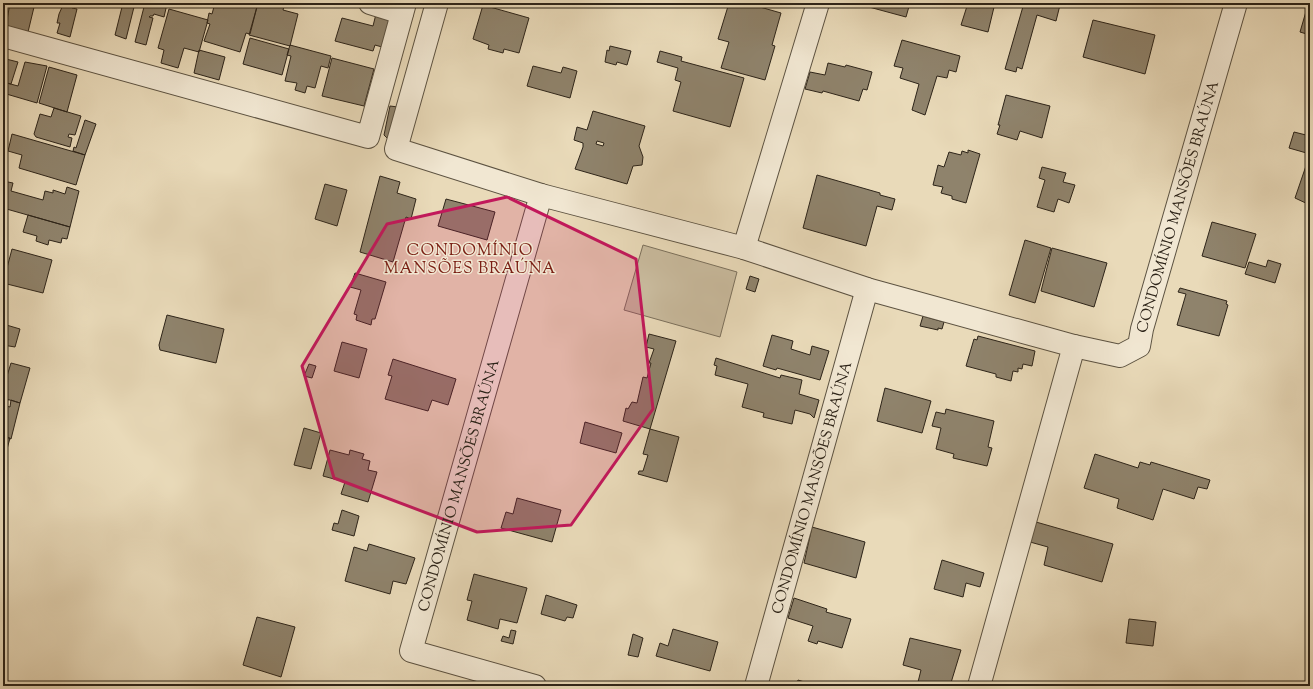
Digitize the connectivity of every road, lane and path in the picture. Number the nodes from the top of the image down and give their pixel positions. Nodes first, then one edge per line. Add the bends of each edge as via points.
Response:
1 (370, 3) edge
2 (437, 3) edge
3 (818, 3) edge
4 (1236, 3) edge
5 (404, 8) edge
6 (3, 36) edge
7 (541, 196) junction
8 (744, 248) junction
9 (867, 289) junction
10 (1074, 346) junction
11 (535, 686) edge
12 (756, 686) edge
13 (979, 686) edge

1 - 5 street
2 - 7 street, CONDOMÍNIO MANSÕES BRAÚNA via 396,149
3 - 8 street
4 - 10 street, CONDOMÍNIO MANSÕES BRAÚNA via 1139,346 1120,356
5 - 6 street via 368,137
7 - 8 street, CONDOMÍNIO MANSÕES BRAÚNA
7 - 11 street, CONDOMÍNIO MANSÕES BRAÚNA via 411,651
8 - 9 street, CONDOMÍNIO MANSÕES BRAÚNA
9 - 10 street, CONDOMÍNIO MANSÕES BRAÚNA
9 - 12 street, CONDOMÍNIO MANSÕES BRAÚNA
10 - 13 street

